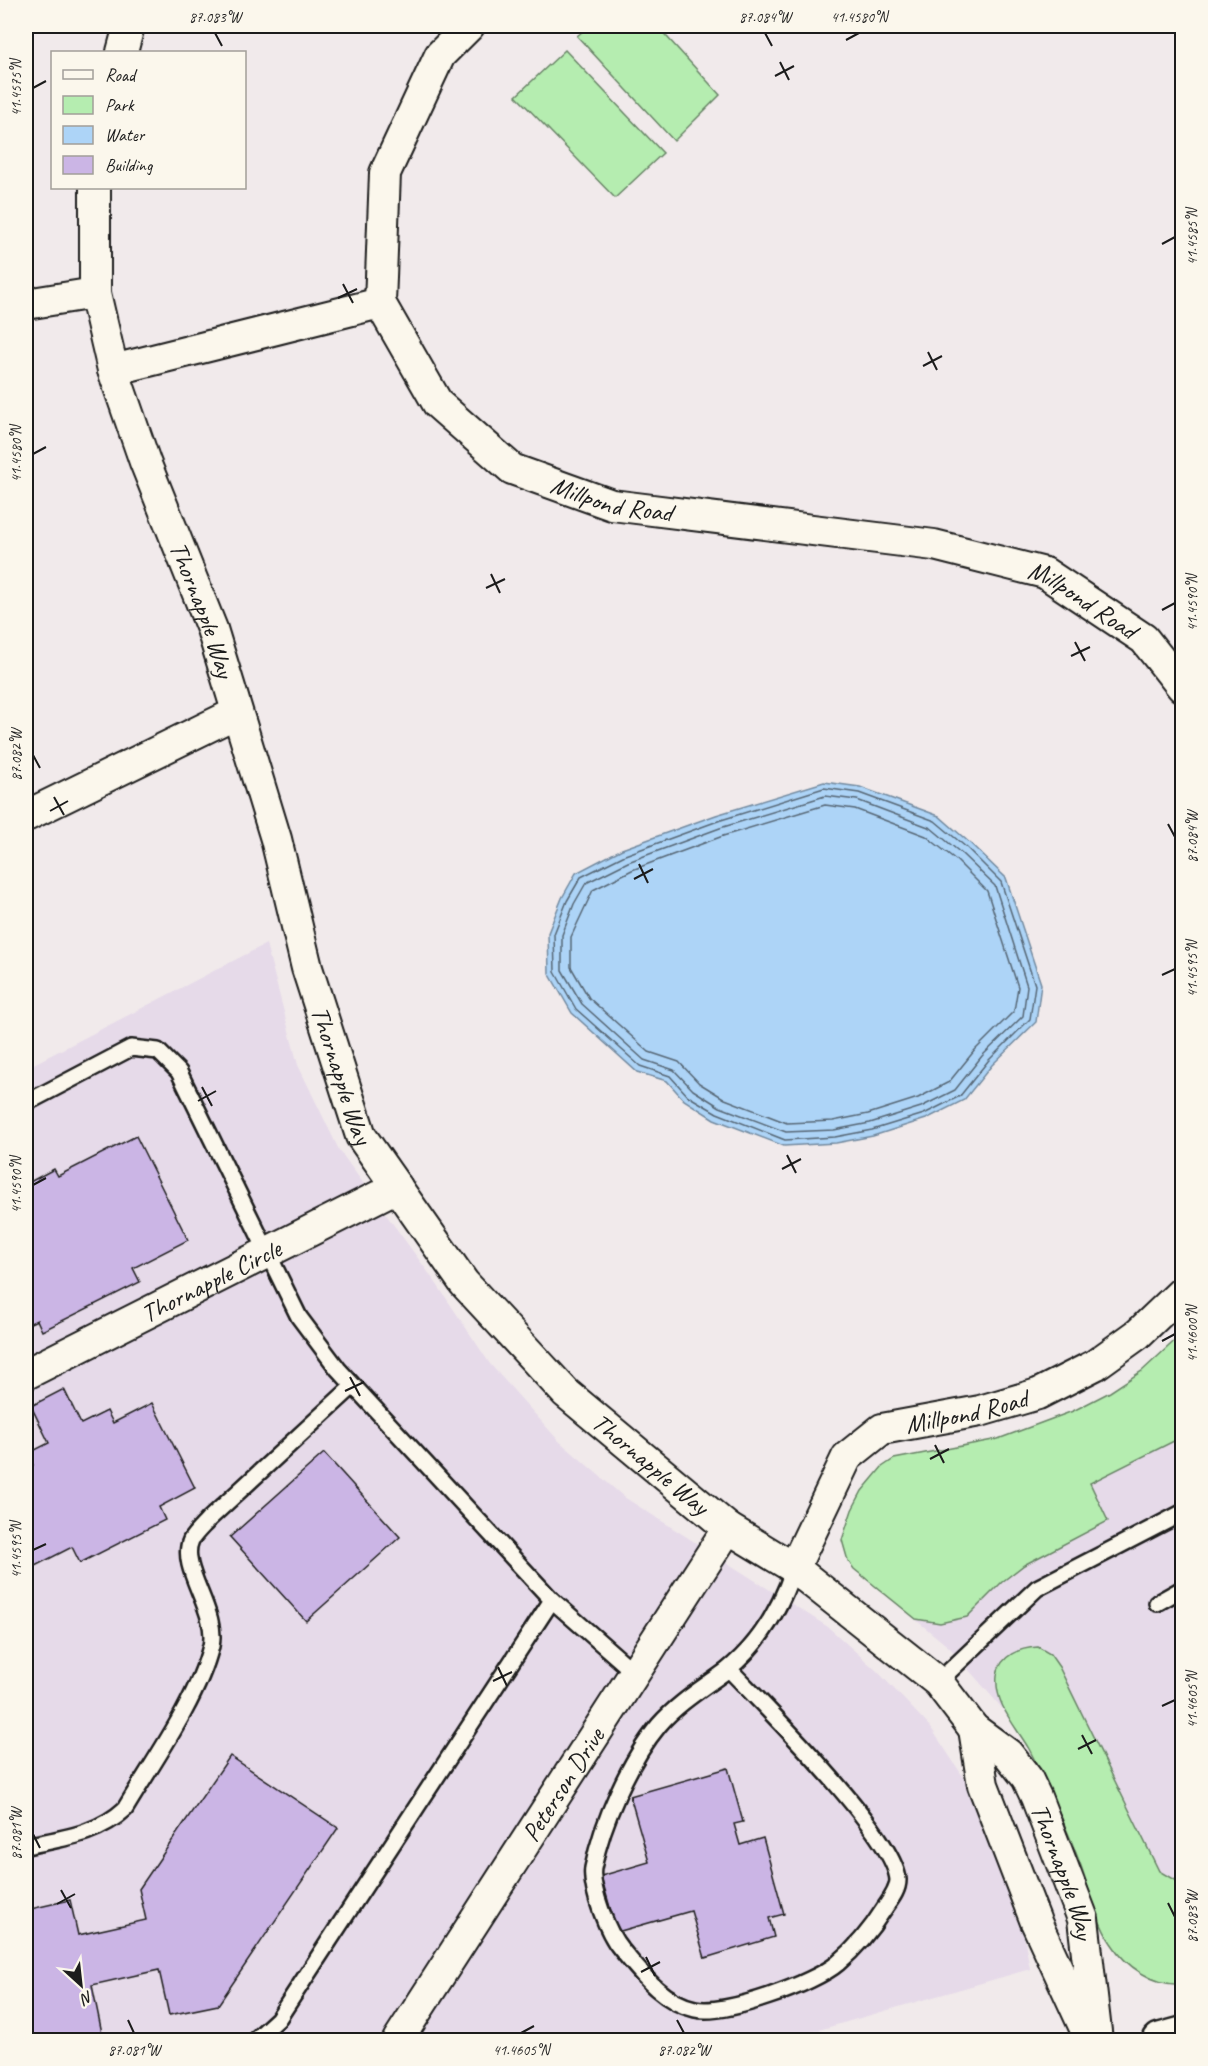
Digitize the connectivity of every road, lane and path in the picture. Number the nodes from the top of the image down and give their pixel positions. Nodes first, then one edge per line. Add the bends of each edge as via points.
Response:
1 (129, 26) edge
2 (469, 26) edge
3 (122, 51) edge
4 (95, 189) edge
5 (95, 293) junction
6 (380, 303) junction
7 (26, 304) edge
8 (113, 370) junction
9 (1182, 687) edge
10 (237, 713) junction
11 (26, 816) edge
12 (26, 1103) edge
13 (397, 1186) junction
14 (268, 1252) junction
15 (1182, 1292) edge
16 (26, 1374) edge
17 (353, 1386) junction
18 (1182, 1513) edge
19 (728, 1528) junction
20 (794, 1568) junction
21 (1182, 1589) edge
22 (552, 1600) junction
23 (1157, 1603) dead end
24 (729, 1669) junction
25 (635, 1673) junction
26 (938, 1682) junction
27 (974, 1729) junction
28 (26, 1846) edge
29 (1182, 2034) edge
30 (255, 2040) edge
31 (398, 2040) edge
32 (1090, 2040) edge
33 (1097, 2040) edge
34 (1160, 2040) edge

1 - 3 street
2 - 6 street via 441,55 385,174
4 - 5 street, Thornapple Way
5 - 7 street
5 - 8 street, Thornapple Way
6 - 8 street
6 - 9 street, Millpond Road via 438,404 512,469 612,504 934,544 1045,573 1144,639
8 - 10 street, Thornapple Way via 212,629
10 - 11 street
10 - 13 street, Thornapple Way via 276,839 308,968 361,1136
12 - 14 lane via 131,1048 159,1051 179,1072
13 - 14 street, Thornapple Circle
13 - 19 street, Thornapple Way via 464,1283 566,1393
14 - 16 street, Thornapple Circle
14 - 17 lane via 299,1317
15 - 20 street, Millpond Road via 1138,1334 1095,1365 1038,1394 980,1411 882,1429 847,1456
17 - 22 lane
17 - 28 lane via 209,1519 191,1541 189,1560 213,1622 211,1646 190,1698 125,1809 94,1831
18 - 26 lane via 1037,1588
19 - 20 street, Thornapple Way
19 - 25 street, Peterson Drive
20 - 24 lane via 771,1622
20 - 26 street, Thornapple Way
21 - 23 lane
22 - 25 lane
22 - 30 lane via 278,2019
24 - 24 lane via 850,1801 887,1852 898,1879 896,1892 880,1915 838,1963 795,1986 723,2008 699,2010 674,2003 647,1980 614,1941 599,1904 592,1871 618,1796 639,1754 659,1725 690,1696
25 - 31 street, Peterson Drive
26 - 27 street, Thornapple Way
27 - 32 street, Thornapple Way via 983,1785 1036,1922
27 - 33 street, Thornapple Way via 1008,1754 1027,1778 1041,1810 1083,1919
29 - 34 highway

